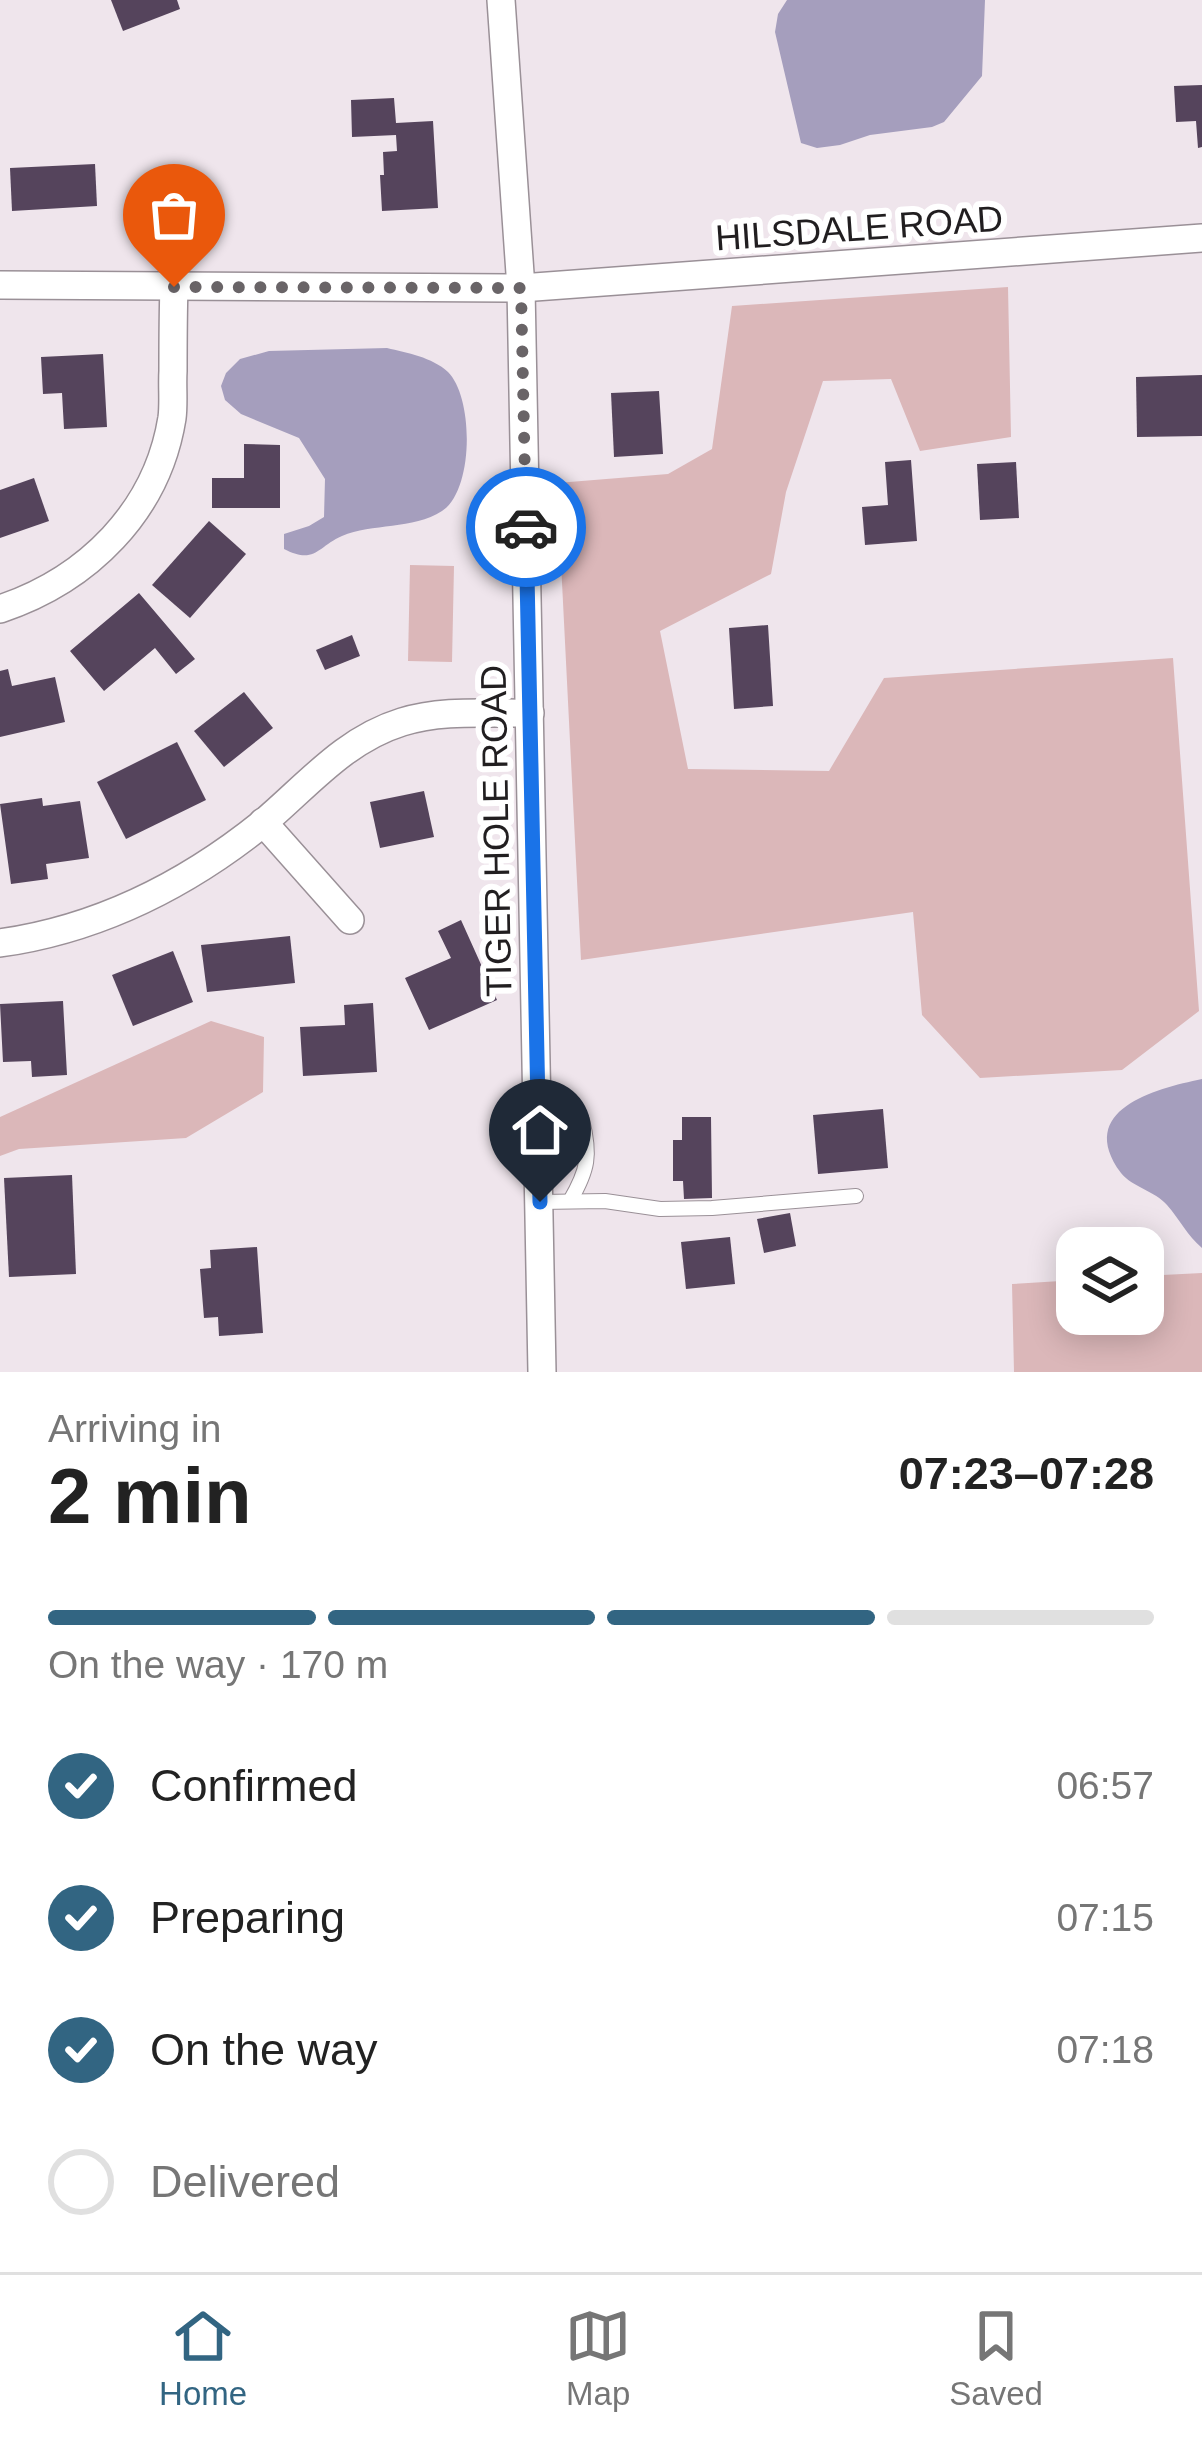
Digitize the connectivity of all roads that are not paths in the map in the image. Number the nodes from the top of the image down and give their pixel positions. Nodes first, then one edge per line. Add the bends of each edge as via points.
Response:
1 (501, 0) edge
2 (1202, 238) edge
3 (0, 285) edge
4 (174, 287) junction
5 (521, 288) junction
6 (0, 609) edge
7 (530, 713) junction
8 (263, 823) junction
9 (350, 920) dead end
10 (0, 943) edge
11 (538, 1108) junction
12 (856, 1196) dead end
13 (570, 1201) junction
14 (540, 1202) junction
15 (542, 1372) edge

1 - 5 street, TIGER HOLE ROAD
2 - 5 street, HILSDALE ROAD
3 - 4 street, HILSDALE ROAD
4 - 5 street, HILSDALE ROAD
4 - 6 street via 172,417 149,485 104,549 73,575
5 - 7 street, TIGER HOLE ROAD
7 - 8 street via 401,722 338,754
7 - 11 street, TIGER HOLE ROAD
8 - 9 street
8 - 10 street via 136,904
11 - 13 lane via 582,1120 585,1175
11 - 14 street, TIGER HOLE ROAD
12 - 13 lane via 660,1209
13 - 14 lane
14 - 15 street, TIGER HOLE ROAD

